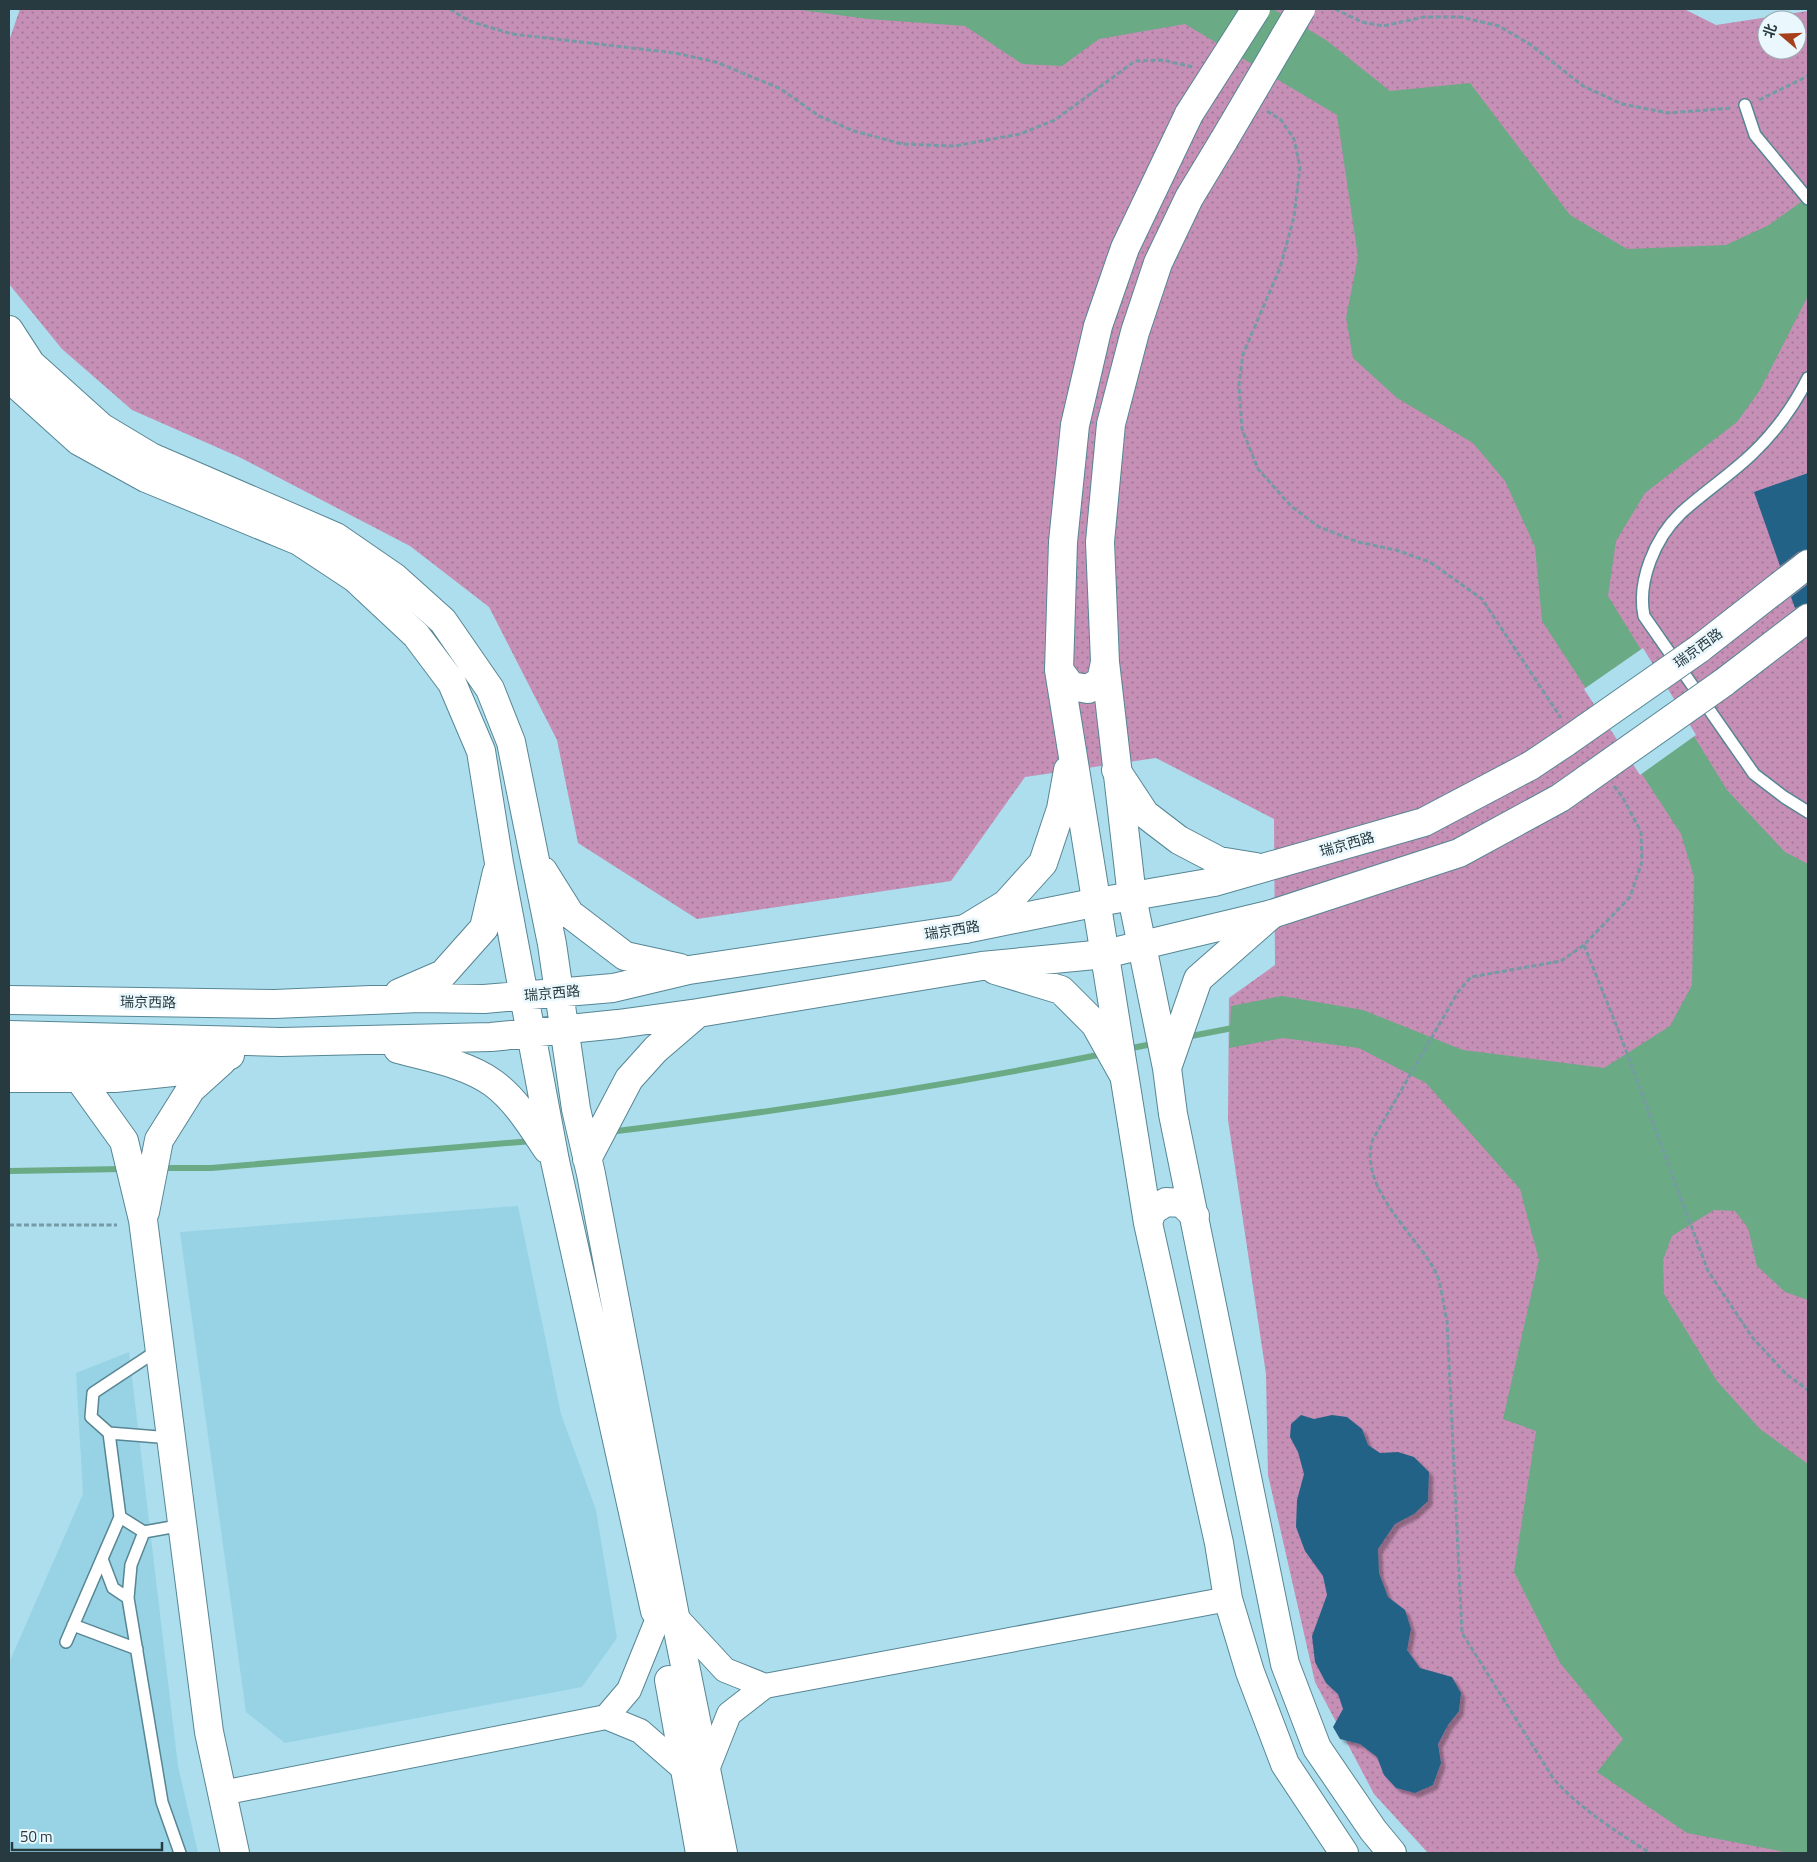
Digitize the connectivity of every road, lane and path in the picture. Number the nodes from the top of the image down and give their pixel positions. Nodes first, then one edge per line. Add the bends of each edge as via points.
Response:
1 (450, 9) edge
2 (1256, 9) edge
3 (1301, 9) edge
4 (1335, 9) edge
5 (1199, 70) dead end
6 (1808, 76) edge
7 (1745, 105) junction
8 (1265, 110) dead end
9 (1808, 199) edge
10 (9, 330) edge
11 (9, 371) edge
12 (1808, 378) edge
13 (1808, 564) edge
14 (1808, 618) edge
15 (1105, 662) junction
16 (1059, 670) junction
17 (1565, 732) junction
18 (1071, 752) junction
19 (1116, 770) junction
20 (1599, 781) junction
21 (1808, 812) edge
22 (533, 855) junction
23 (499, 863) junction
24 (1262, 868) junction
25 (1132, 896) junction
26 (1098, 902) junction
27 (1272, 914) junction
28 (965, 929) junction
29 (1584, 945) junction
30 (1141, 946) junction
31 (1105, 954) junction
32 (982, 966) junction
33 (689, 970) junction
34 (559, 992) junction
35 (524, 995) junction
36 (384, 999) junction
37 (9, 1000) edge
38 (698, 1014) junction
39 (564, 1029) junction
40 (532, 1033) junction
41 (9, 1036) edge
42 (370, 1041) junction
43 (281, 1042) junction
44 (230, 1055) junction
45 (9, 1059) edge
46 (1167, 1068) junction
47 (1124, 1075) junction
48 (78, 1077) junction
49 (9, 1078) edge
50 (534, 1112) junction
51 (589, 1166) junction
52 (1195, 1216) junction
53 (136, 1221) junction
54 (1148, 1223) junction
55 (9, 1225) edge
56 (160, 1349) junction
57 (1808, 1390) edge
58 (110, 1433) junction
59 (171, 1438) junction
60 (120, 1517) junction
61 (183, 1526) junction
62 (144, 1532) junction
63 (102, 1559) junction
64 (128, 1598) junction
65 (1228, 1599) junction
66 (666, 1618) junction
67 (73, 1625) junction
68 (66, 1642) dead end
69 (137, 1649) junction
70 (765, 1686) junction
71 (606, 1718) junction
72 (696, 1771) junction
73 (222, 1793) junction
74 (180, 1853) edge
75 (235, 1853) edge
76 (700, 1853) edge
77 (723, 1853) edge
78 (1344, 1853) edge
79 (1392, 1853) edge
80 (1650, 1853) edge

1 - 5 path via 469,20 512,34 675,53 716,62 781,90 819,116 854,132 902,144 954,146 1020,134 1055,120 1135,61 1162,60 1191,65
2 - 16 street, bridge via 1189,114 1125,248 1098,326 1075,425 1063,542
3 - 15 street, bridge via 1189,198 1158,263 1136,332 1111,424 1100,542
4 - 7 path via 1362,22 1383,26 1424,17 1461,17 1499,26 1531,45 1583,86 1622,104 1668,113 1722,111
6 - 7 path
7 - 9 lane via 1755,135
8 - 17 path via 1281,120 1294,139 1300,167 1294,217 1280,268 1243,354 1239,385 1242,429 1258,469 1291,506 1319,527 1358,542 1430,562 1482,599
10 - 22 street via 31,364 101,427 151,457 336,537 394,576 443,621 490,689 512,742
11 - 23 street via 17,385 79,441 146,478 299,541 355,578 416,635 452,683 481,751
12 - 21 lane via 1772,434 1680,514 1648,565 1641,601 1644,616 1754,774
13 - 17 street, 瑞京西路, bridge via 1699,648
14 - 20 street, bridge
15 - 16 street via 1101,681 1088,689 1071,686
15 - 19 street
16 - 18 street
17 - 24 street, 瑞京西路 via 1530,766 1424,822
18 - 26 street
18 - 28 street via 1061,809 1042,863 1006,904
19 - 24 street via 1145,814 1178,840 1219,861
19 - 25 street
20 - 27 street via 1560,798 1459,853
20 - 29 path via 1623,798 1641,832 1642,862 1630,897
22 - 33 street via 570,914 625,956
22 - 34 street
23 - 35 street
23 - 36 street via 484,928 443,974
24 - 25 street, 瑞京西路 via 1214,882
25 - 26 street, 瑞京西路
25 - 30 street
26 - 28 street, 瑞京西路
26 - 31 street
27 - 30 street
27 - 46 street via 1198,979
28 - 33 street, 瑞京西路
29 - 57 path via 1708,1271 1752,1338 1786,1374
29 - 80 path via 1561,961 1471,978 1458,992 1369,1151 1372,1173 1387,1204 1436,1271 1447,1321 1462,1633 1553,1778 1595,1817
30 - 31 street
30 - 46 street
31 - 32 street
31 - 47 street
32 - 38 street
32 - 47 street via 1062,990 1095,1024
33 - 34 street, 瑞京西路 via 613,988
34 - 35 street, 瑞京西路
34 - 39 street
35 - 36 street, 瑞京西路 via 484,999
35 - 40 street
36 - 37 street, 瑞京西路 via 274,1004
38 - 39 street
38 - 51 street via 656,1049 629,1080
39 - 40 street
39 - 51 street via 576,1109
40 - 42 street
40 - 50 street
41 - 43 street
42 - 43 street
42 - 50 street via 449,1062 493,1083
43 - 44 street
44 - 45 street
44 - 48 street via 173,1072 115,1078
44 - 53 street via 191,1089 160,1140
46 - 52 street via 1173,1114
47 - 54 street
48 - 49 street
48 - 53 street via 124,1140
50 - 66 street via 557,1168
51 - 66 street
52 - 54 street via 1182,1203 1166,1202 1152,1211
52 - 79 street via 1285,1664 1318,1748
53 - 55 path
53 - 56 street
54 - 65 street via 1219,1543
56 - 58 lane via 93,1393 91,1417
56 - 59 street
58 - 59 lane
58 - 60 lane
59 - 61 street
60 - 62 lane
60 - 63 lane
61 - 62 lane
61 - 73 street via 209,1732
62 - 64 lane via 131,1565
63 - 64 lane via 113,1588
63 - 67 lane
64 - 69 lane
65 - 70 street
65 - 78 street via 1250,1672 1285,1764
66 - 70 street via 725,1670
66 - 71 street via 629,1690
66 - 72 street
67 - 68 lane
67 - 69 lane
69 - 74 lane via 162,1802
70 - 72 street via 729,1714
71 - 72 street via 640,1731
71 - 73 street
72 - 76 street
72 - 77 street
73 - 75 street

